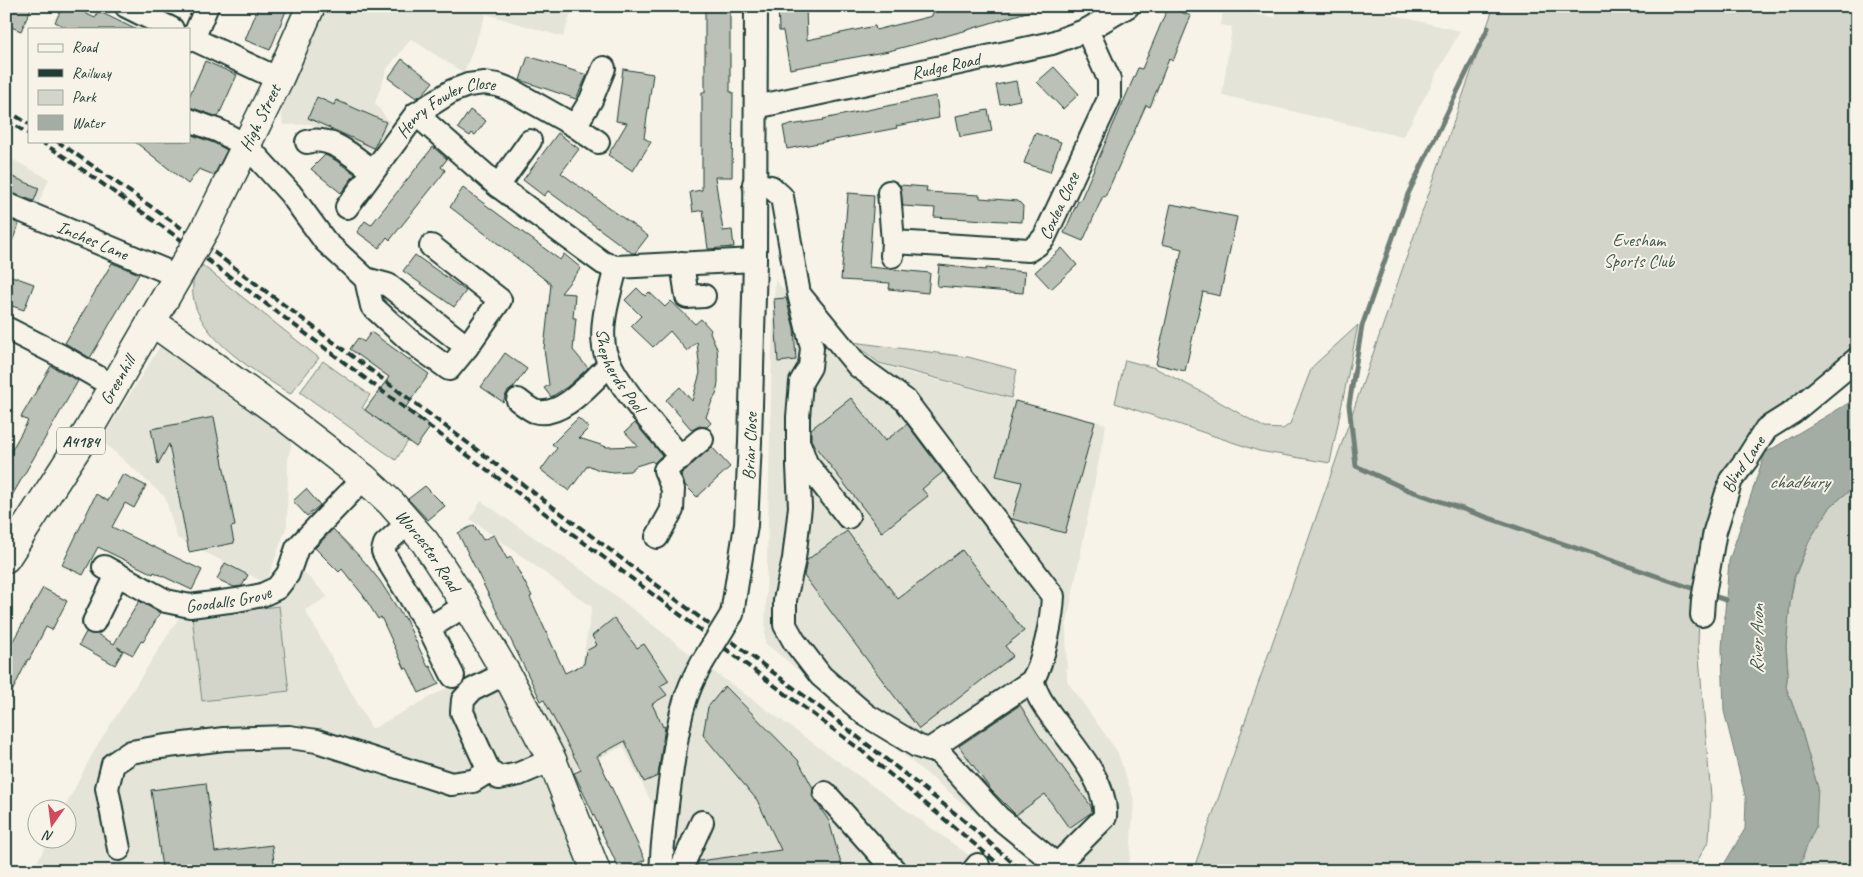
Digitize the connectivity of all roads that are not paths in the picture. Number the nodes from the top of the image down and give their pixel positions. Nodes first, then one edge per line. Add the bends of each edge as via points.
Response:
1 (126, 6) edge
2 (206, 6) edge
3 (311, 6) edge
4 (756, 6) edge
5 (1128, 6) edge
6 (170, 28) edge
7 (1086, 30) junction
8 (191, 38) edge
9 (604, 68) dead end
10 (279, 79) junction
11 (756, 107) junction
12 (416, 114) junction
13 (190, 120) edge
14 (575, 126) junction
15 (530, 141) dead end
16 (307, 142) dead end
17 (598, 142) dead end
18 (247, 146) junction
19 (373, 171) junction
20 (754, 184) junction
21 (498, 186) junction
22 (889, 192) dead end
23 (6, 204) edge
24 (347, 207) dead end
25 (431, 246) dead end
26 (755, 260) junction
27 (682, 263) junction
28 (616, 267) junction
29 (180, 272) junction
30 (366, 279) junction
31 (799, 294) junction
32 (704, 296) dead end
33 (151, 321) junction
34 (6, 328) edge
35 (467, 347) junction
36 (1857, 359) edge
37 (610, 364) junction
38 (112, 386) junction
39 (518, 400) dead end
40 (702, 439) dead end
41 (799, 442) junction
42 (673, 464) junction
43 (364, 478) junction
44 (848, 517) dead end
45 (408, 522) junction
46 (657, 537) dead end
47 (6, 558) edge
48 (1703, 600) dead end
49 (466, 605) junction
50 (94, 622) dead end
51 (429, 628) junction
52 (506, 673) junction
53 (453, 676) dead end
54 (1032, 681) junction
55 (934, 747) junction
56 (552, 760) junction
57 (489, 771) junction
58 (825, 793) dead end
59 (702, 822) dead end
60 (119, 849) dead end
61 (596, 871) edge
62 (661, 871) edge
63 (680, 871) edge
64 (896, 871) edge

1 - 6 street
2 - 8 street
3 - 10 main road, High Street / A4184
4 - 11 street, Briar Close
5 - 7 street, Rudge Road
7 - 11 street, Rudge Road via 1052,43
7 - 22 street, Coxlea Close via 1109,79 1109,99 1044,238 1037,245 1029,250 892,249
8 - 10 street
9 - 14 street via 591,100
10 - 18 main road, High Street / A4184
11 - 20 street, Briar Close
12 - 14 street, Henry Fowler Close via 452,91 468,85 498,84
12 - 19 street, Henry Fowler Close
12 - 21 street
13 - 18 street
14 - 17 street, Henry Fowler Close
15 - 21 street
16 - 19 street via 315,139 332,144
18 - 29 main road, High Street / A4184, bridge via 206,229
18 - 30 street via 290,193 325,241
19 - 24 street, Henry Fowler Close
20 - 26 street, Briar Close
20 - 31 street via 771,188 782,197
21 - 28 street via 603,263
23 - 29 street, Inches Lane
25 - 35 street via 500,300
26 - 27 street
26 - 62 street, Briar Close, bridge via 746,525 732,614 692,679 684,699 664,825
27 - 28 street
27 - 32 street via 688,297
28 - 37 street, Shepherds Pool via 604,321 604,348
29 - 33 main road, Greenhill / A4184
30 - 35 street via 388,285
30 - 35 street via 372,306 409,340 449,369
31 - 41 street via 812,348 810,368 801,382
31 - 54 street via 858,366 905,400 1053,596 1038,670
33 - 38 main road, Greenhill / A4184
33 - 43 main road, Worcester Road
34 - 38 street
36 - 48 street, Blind Lane via 1793,412 1766,429 1731,480 1715,531
37 - 39 street via 571,401 554,411 536,412
37 - 42 street, Shepherds Pool
38 - 47 main road, Greenhill / A4184 via 88,431
40 - 42 street
41 - 44 street via 806,463
41 - 55 street via 800,507 785,600 785,625 821,676 866,716 917,746 929,750
42 - 46 street, Shepherds Pool via 672,510
43 - 45 main road, Worcester Road
43 - 50 street, Goodalls Grove via 297,548 288,574 278,588 237,600 177,605 110,571
45 - 49 main road, Worcester Road
45 - 51 street via 385,544 383,551
49 - 51 street
49 - 52 main road, Worcester Road
51 - 53 street
52 - 56 main road, Worcester Road
52 - 57 street via 472,690 463,700 462,712
54 - 55 street
54 - 55 street via 1042,702 1087,765 1106,806 1105,817 1057,866 998,817
56 - 57 street via 519,774 499,778
56 - 61 main road, Worcester Road
57 - 60 street via 473,781 451,784 317,741 289,737 224,739 131,752 113,764 107,788
58 - 64 street
59 - 63 street

